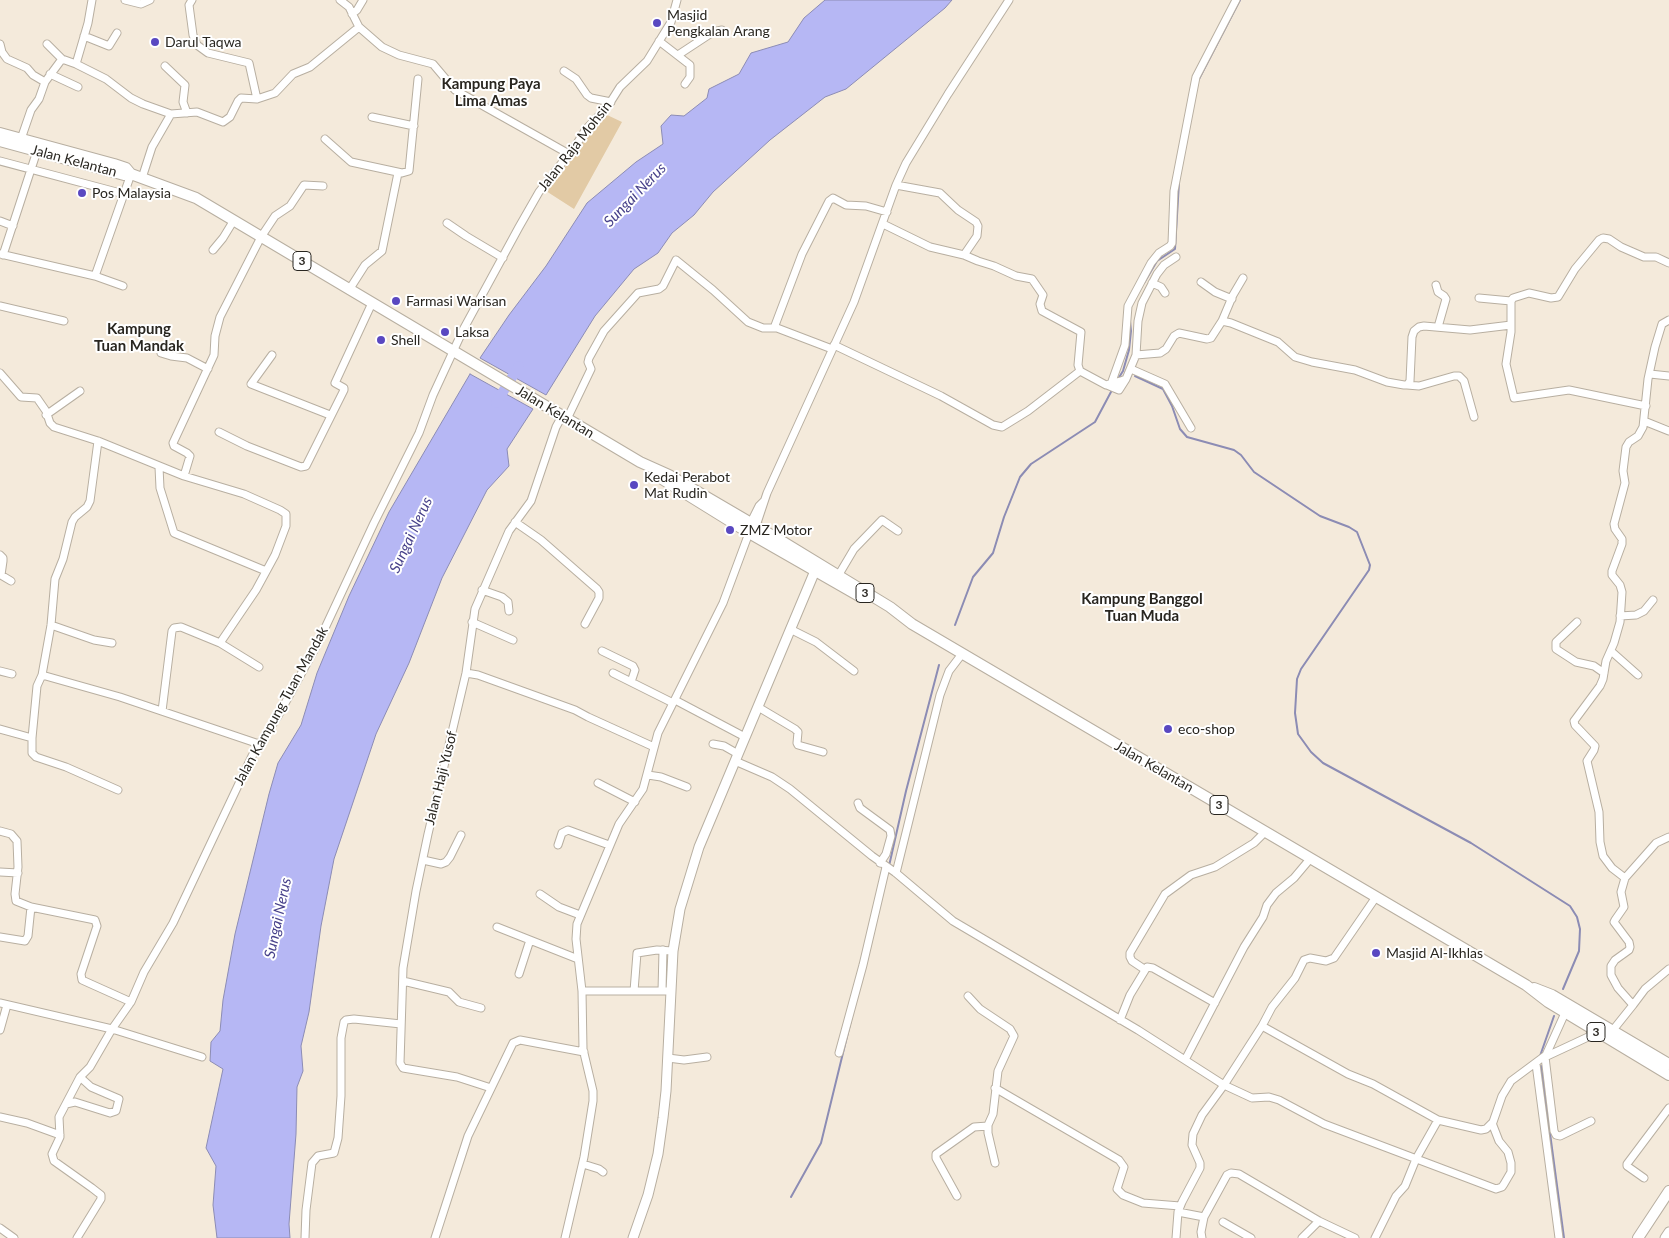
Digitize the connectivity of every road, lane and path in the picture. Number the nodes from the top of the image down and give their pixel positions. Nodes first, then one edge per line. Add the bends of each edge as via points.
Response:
1 (92, 0) edge
2 (125, 0) edge
3 (150, 0) edge
4 (192, 0) edge
5 (340, 0) edge
6 (363, 0) edge
7 (677, 0) edge
8 (1009, 0) edge
9 (1236, 0) edge
10 (352, 14) junction
11 (359, 27) junction
12 (722, 30) dead end
13 (117, 33) dead end
14 (84, 36) junction
15 (659, 42) junction
16 (0, 44) edge
17 (47, 44) dead end
18 (678, 55) junction
19 (62, 59) junction
20 (76, 64) junction
21 (165, 66) dead end
22 (564, 71) dead end
23 (50, 74) junction
24 (418, 79) dead end
25 (45, 82) junction
26 (685, 84) dead end
27 (78, 86) dead end
28 (257, 99) junction
29 (610, 102) junction
30 (187, 113) junction
31 (171, 114) junction
32 (372, 117) dead end
33 (414, 126) junction
34 (0, 133) edge
35 (21, 139) junction
36 (325, 139) dead end
37 (0, 141) edge
38 (37, 151) junction
39 (569, 154) junction
40 (0, 161) edge
41 (32, 169) junction
42 (398, 173) junction
43 (131, 174) junction
44 (142, 178) junction
45 (896, 185) junction
46 (323, 186) dead end
47 (124, 194) junction
48 (887, 212) junction
49 (234, 220) junction
50 (0, 222) edge
51 (447, 223) dead end
52 (883, 224) junction
53 (13, 226) junction
54 (261, 237) junction
55 (213, 250) dead end
56 (2, 254) edge
57 (964, 255) junction
58 (1176, 257) dead end
59 (503, 258) junction
60 (1669, 263) edge
61 (95, 276) junction
62 (1243, 278) dead end
63 (1201, 282) dead end
64 (1152, 283) junction
65 (123, 286) dead end
66 (1436, 286) dead end
67 (350, 290) junction
68 (1165, 292) dead end
69 (1479, 298) dead end
70 (1232, 299) junction
71 (1511, 301) junction
72 (372, 303) junction
73 (0, 306) edge
74 (1669, 320) edge
75 (64, 321) dead end
76 (1222, 321) junction
77 (1511, 325) junction
78 (1438, 327) junction
79 (774, 328) junction
80 (833, 347) junction
81 (454, 351) junction
82 (161, 353) dead end
83 (272, 355) dead end
84 (1136, 355) junction
85 (208, 369) junction
86 (1131, 369) junction
87 (1080, 371) junction
88 (0, 373) edge
89 (1650, 374) junction
90 (1669, 376) edge
91 (1115, 384) junction
92 (1407, 384) junction
93 (80, 391) dead end
94 (1646, 406) junction
95 (46, 415) junction
96 (330, 415) junction
97 (564, 417) junction
98 (1474, 417) dead end
99 (1644, 421) junction
100 (1191, 428) dead end
101 (1669, 431) edge
102 (219, 432) dead end
103 (98, 441) junction
104 (159, 467) junction
105 (184, 476) junction
106 (515, 522) junction
107 (752, 527) junction
108 (898, 531) dead end
109 (0, 555) edge
110 (816, 568) junction
111 (266, 571) junction
112 (838, 576) junction
113 (11, 581) dead end
114 (482, 590) junction
115 (1654, 600) dead end
116 (509, 611) dead end
117 (1620, 616) junction
118 (472, 622) junction
119 (1577, 622) dead end
120 (585, 624) dead end
121 (912, 624) junction
122 (51, 625) junction
123 (790, 629) junction
124 (513, 640) dead end
125 (112, 643) dead end
126 (220, 643) junction
127 (602, 651) dead end
128 (1611, 651) junction
129 (962, 654) junction
130 (259, 667) dead end
131 (0, 671) edge
132 (854, 671) dead end
133 (466, 673) junction
134 (1604, 673) junction
135 (12, 674) dead end
136 (613, 674) dead end
137 (42, 675) junction
138 (1638, 675) dead end
139 (631, 682) junction
140 (674, 702) junction
141 (758, 706) junction
142 (162, 711) junction
143 (0, 729) edge
144 (745, 737) junction
145 (32, 738) junction
146 (258, 744) junction
147 (712, 744) dead end
148 (654, 747) junction
149 (823, 752) dead end
150 (736, 757) junction
151 (648, 775) junction
152 (598, 783) dead end
153 (687, 787) dead end
154 (118, 790) dead end
155 (635, 802) junction
156 (858, 804) dead end
157 (0, 831) edge
158 (1265, 832) junction
159 (461, 835) dead end
160 (1669, 837) edge
161 (558, 845) dead end
162 (609, 845) junction
163 (1310, 859) junction
164 (423, 860) junction
165 (889, 868) junction
166 (0, 872) edge
167 (18, 873) junction
168 (1625, 878) junction
169 (540, 894) dead end
170 (1376, 897) junction
171 (31, 907) junction
172 (580, 915) junction
173 (497, 927) dead end
174 (0, 937) edge
175 (530, 940) junction
176 (663, 950) junction
177 (673, 951) junction
178 (578, 959) junction
179 (1144, 969) junction
180 (1669, 969) edge
181 (519, 974) dead end
182 (403, 981) junction
183 (1526, 985) junction
184 (582, 990) junction
185 (634, 991) junction
186 (666, 991) junction
187 (968, 996) dead end
188 (130, 1002) junction
189 (1215, 1003) junction
190 (4, 1004) edge
191 (1633, 1005) junction
192 (481, 1008) dead end
193 (1565, 1013) junction
194 (1120, 1020) junction
195 (402, 1024) junction
196 (1262, 1026) junction
197 (112, 1029) junction
198 (0, 1030) edge
199 (1595, 1030) junction
200 (1613, 1030) junction
201 (584, 1052) junction
202 (839, 1053) dead end
203 (202, 1057) dead end
204 (707, 1057) dead end
205 (1545, 1057) junction
206 (668, 1058) junction
207 (1185, 1060) junction
208 (1536, 1064) junction
209 (1669, 1064) edge
210 (1669, 1075) edge
211 (80, 1077) junction
212 (1224, 1085) junction
213 (491, 1088) junction
214 (995, 1088) junction
215 (66, 1104) junction
216 (1669, 1108) edge
217 (0, 1117) edge
218 (1438, 1120) junction
219 (1591, 1121) dead end
220 (1492, 1123) junction
221 (988, 1126) junction
222 (60, 1135) junction
223 (1416, 1160) junction
224 (583, 1164) junction
225 (994, 1164) dead end
226 (603, 1172) dead end
227 (1644, 1178) dead end
228 (1669, 1191) edge
229 (957, 1196) dead end
230 (1179, 1209) junction
231 (1204, 1217) junction
232 (1319, 1221) junction
233 (1223, 1222) dead end
234 (0, 1228) edge
235 (1669, 1232) edge
236 (14, 1238) edge
237 (78, 1238) edge
238 (305, 1238) edge
239 (435, 1238) edge
240 (565, 1238) edge
241 (633, 1238) edge
242 (1176, 1238) edge
243 (1202, 1238) edge
244 (1252, 1238) edge
245 (1302, 1238) edge
246 (1355, 1238) edge
247 (1375, 1238) edge
248 (1559, 1238) edge
249 (1638, 1238) edge
250 (1665, 1238) edge

1 - 14 street
2 - 3 street via 141,4
4 - 28 street via 189,5 197,45 208,53 249,63
5 - 10 street
6 - 10 street
7 - 15 street, Jalan Raja Mohsin via 671,22
8 - 45 street via 912,151
9 - 91 street via 1196,77 1174,191 1172,243 1151,263 1128,306 1125,345
10 - 11 street
11 - 28 street via 310,67 293,74 276,93
11 - 39 street via 393,53 433,64 455,90
12 - 18 street via 713,32
13 - 14 street via 109,46
14 - 20 street
15 - 18 street
15 - 29 street, Jalan Raja Mohsin via 648,61 620,87
16 - 25 street via 7,59 27,68
17 - 19 street
18 - 26 street via 690,65 690,77
19 - 20 street
19 - 23 street
20 - 31 street via 131,98
21 - 30 street via 185,85 183,102
22 - 29 street via 576,79 587,95
23 - 25 street
23 - 27 street
24 - 33 street
25 - 35 street
28 - 30 street via 241,98 230,117 223,122 203,114
29 - 39 street, Jalan Raja Mohsin
30 - 31 street
31 - 44 street via 152,147
32 - 33 street
33 - 42 street via 410,168 406,173
34 - 35 highway, Jalan Kelantan / 3
35 - 43 highway, Jalan Kelantan / 3 via 114,164 126,168
36 - 42 street via 351,162
37 - 38 highway, Jalan Kelantan / 3
38 - 41 street
38 - 43 highway, Jalan Kelantan / 3 via 124,175
39 - 59 street, Jalan Raja Mohsin via 538,192
40 - 41 street
41 - 47 street
41 - 53 street
42 - 67 street via 382,251 365,265
43 - 44 highway, 3
43 - 47 street
44 - 49 highway, 3 via 196,198
45 - 48 street
45 - 57 street via 940,193 976,222 977,236
46 - 54 street via 302,187 290,206 278,212
47 - 61 street
48 - 52 street
48 - 79 street via 846,205 833,198 829,201 802,254
49 - 54 highway, 3
49 - 55 street
50 - 53 street
51 - 59 street
52 - 57 street via 930,247
52 - 80 street
53 - 56 street
54 - 67 highway, 3
54 - 85 street via 219,321 215,352
56 - 61 street
57 - 87 street via 1032,280 1043,295 1042,311 1081,332
58 - 64 street via 1164,265
59 - 81 street, Jalan Raja Mohsin
60 - 71 street via 1656,257 1644,257 1603,238 1575,269 1558,297 1529,293
61 - 65 street
62 - 70 street
63 - 70 street
64 - 68 street
64 - 84 street via 1140,307
66 - 78 street via 1446,299
67 - 72 highway, 3
69 - 71 street
70 - 76 street
71 - 77 street
72 - 81 highway, 3
72 - 96 street via 335,383 344,388
73 - 75 street
74 - 89 street via 1662,324
76 - 84 street via 1211,338 1179,334 1160,353
76 - 92 street via 1278,342 1295,356 1312,362
77 - 78 street via 1470,330
77 - 94 street via 1506,364 1514,398 1569,390
78 - 92 street via 1424,326 1414,331 1411,376
79 - 80 street
79 - 97 street, Jalan Haji Yusof via 748,322 676,260 663,286 638,293 604,332 589,358 591,369
80 - 87 street via 941,396 998,427 1006,426
80 - 107 street
81 - 97 highway, Jalan Kelantan / 3
81 - 146 street, Jalan Kampung Tuan Mandak via 318,643 278,716
82 - 85 street via 187,358
83 - 96 street via 251,384
84 - 86 street
85 - 105 street via 173,444 190,456
86 - 91 street
86 - 100 street via 1165,384
87 - 91 street
88 - 95 street via 21,396 37,398
89 - 90 street
89 - 94 street
92 - 98 street via 1419,386 1458,376 1464,381
93 - 95 street
94 - 99 street
95 - 103 street via 54,427
96 - 102 street via 304,467
97 - 106 street, Jalan Haji Yusof via 556,427 531,501
97 - 107 highway, Jalan Kelantan / 3 via 643,464 650,472
99 - 101 street
99 - 117 street via 1638,436 1626,447 1625,483 1614,524 1622,539 1612,572 1622,592
103 - 104 street
103 - 122 street via 90,501 70,526 56,579
104 - 105 street
104 - 111 street via 160,488 174,533
105 - 111 street via 244,494 286,514 286,526
106 - 114 street, Jalan Haji Yusof
106 - 120 street via 541,540 597,589 599,598
107 - 110 highway, Jalan Kelantan / 3
107 - 140 street via 723,603
108 - 112 street via 882,520 854,550
109 - 113 street via 4,561 1,575
110 - 112 highway, Jalan Kelantan / 3
110 - 121 highway, Jalan Kelantan / 3 via 885,612
110 - 123 main road
111 - 126 street
112 - 121 highway, Jalan Kelantan / 3
114 - 116 street via 502,597 508,602
114 - 118 street, Jalan Haji Yusof
115 - 117 street via 1636,616
117 - 128 street
118 - 124 street
118 - 133 street, Jalan Haji Yusof
119 - 134 street via 1556,642 1556,649 1576,662 1594,666
121 - 129 highway, Jalan Kelantan / 3
122 - 125 street
122 - 137 street
123 - 132 street via 816,642
123 - 141 main road
126 - 130 street
126 - 142 street via 181,627 174,628
127 - 139 street via 633,666
128 - 134 street
128 - 138 street
129 - 158 highway, Jalan Kelantan / 3
129 - 165 street via 949,671 940,695
131 - 135 street
133 - 148 street via 575,710
133 - 164 street, Jalan Haji Yusof
134 - 168 street via 1600,686 1574,720 1595,746 1587,761 1599,812 1603,856
136 - 139 street
137 - 142 street
137 - 145 street via 37,686
139 - 140 street
140 - 144 street
140 - 148 street
141 - 144 main road
141 - 149 street via 796,730 798,744
142 - 146 street
143 - 145 street
144 - 150 main road
145 - 154 street via 32,753 36,757
146 - 188 street, Jalan Kampung Tuan Mandak via 173,923
147 - 150 street via 724,746
148 - 151 street
150 - 165 street via 786,786
150 - 177 main road via 693,866 680,909
151 - 153 street via 661,776
151 - 155 street
152 - 155 street
155 - 162 street
156 - 165 street via 890,830 886,854
157 - 167 street via 16,838
158 - 163 highway, Jalan Kelantan / 3
158 - 179 street via 1254,843 1216,867 1191,875 1164,894 1130,953 1132,961
159 - 164 street via 446,862
160 - 168 street via 1656,843
161 - 162 street via 562,833 568,830
162 - 172 street
163 - 170 highway, Jalan Kelantan / 3
163 - 189 street via 1267,905
164 - 182 street, Jalan Haji Yusof
165 - 194 street via 959,925
165 - 202 street
166 - 167 street
167 - 171 street via 15,898 20,904
168 - 191 street via 1621,892 1624,906 1614,922 1630,947 1615,960 1611,975
169 - 172 street via 559,907
170 - 183 highway, Jalan Kelantan / 3
170 - 196 street via 1334,958 1304,960
171 - 174 street via 26,941
171 - 188 street via 95,920 97,926 81,974 82,980
172 - 178 street via 576,931
173 - 175 street
175 - 178 street
175 - 181 street
176 - 177 street
176 - 185 street via 637,953
176 - 186 street
177 - 186 main road
178 - 184 street
179 - 189 street via 1153,968
179 - 194 street
180 - 191 street via 1645,989
182 - 192 street via 449,992 459,1002
182 - 195 street, Jalan Haji Yusof
183 - 193 highway, Jalan Kelantan / 3
183 - 200 highway, Jalan Kelantan / 3 via 1552,994
184 - 185 street
184 - 201 street
185 - 186 street
186 - 206 main road
187 - 214 street via 980,1009 1010,1029 1014,1036 998,1071
188 - 197 street, Jalan Kampung Tuan Mandak
189 - 207 street
190 - 197 street
190 - 198 street
191 - 200 street
193 - 199 highway, Jalan Kelantan / 3
193 - 205 street
194 - 207 street
195 - 213 street, Jalan Haji Yusof via 400,1063 403,1068 457,1077
195 - 238 street via 354,1019 344,1022 338,1138 334,1153 318,1156 312,1164
196 - 212 street
196 - 218 street
197 - 203 street
197 - 211 street, Jalan Kampung Tuan Mandak via 90,1067
199 - 205 street via 1588,1037
199 - 210 highway, Jalan Kelantan / 3
200 - 209 highway, Jalan Kelantan / 3
201 - 213 street via 520,1040 510,1048
201 - 224 street via 593,1101
204 - 206 street
205 - 208 street
205 - 219 street via 1556,1135
206 - 241 main road via 658,1154
207 - 212 street
208 - 220 street via 1511,1081
208 - 248 street
211 - 215 street, Jalan Kampung Tuan Mandak
211 - 215 street via 91,1087 119,1099 115,1112 75,1102
212 - 223 street via 1252,1098 1279,1100 1324,1124
212 - 230 street via 1202,1115 1193,1134 1192,1145 1200,1168
213 - 239 street via 468,1136
214 - 221 street via 993,1114
214 - 230 street via 1118,1160 1124,1167 1117,1188 1123,1195 1143,1203
215 - 222 street, Jalan Kampung Tuan Mandak via 58,1121
216 - 227 street via 1627,1164
217 - 222 street
218 - 220 street via 1481,1130
218 - 223 street
220 - 223 street via 1511,1163 1511,1172 1502,1187 1492,1188
221 - 225 street
221 - 229 street via 974,1127 936,1154
222 - 237 street, Jalan Kampung Tuan Mandak via 52,1154 54,1161 101,1199
223 - 247 street
224 - 226 street
224 - 240 street
228 - 249 highway
230 - 231 street
230 - 242 street
231 - 232 street via 1231,1173 1239,1174
231 - 243 street
232 - 245 street
232 - 246 street
233 - 244 street
234 - 236 street
235 - 250 main road

